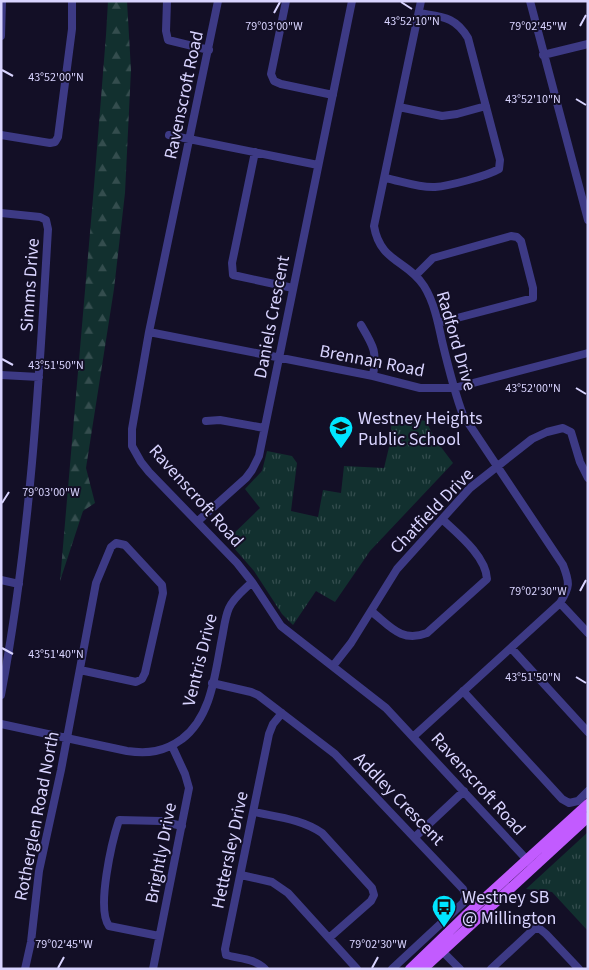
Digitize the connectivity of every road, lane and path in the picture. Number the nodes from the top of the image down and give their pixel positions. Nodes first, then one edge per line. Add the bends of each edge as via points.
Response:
1 (2, 1) edge
2 (72, 1) edge
3 (167, 1) edge
4 (218, 1) edge
5 (286, 1) edge
6 (352, 1) edge
7 (421, 1) edge
8 (530, 1) edge
9 (418, 13) junction
10 (1, 36) edge
11 (588, 44) edge
12 (209, 50) junction
13 (543, 55) junction
14 (333, 95) junction
15 (486, 106) junction
16 (399, 107) junction
17 (1, 135) edge
18 (169, 135) dead end
19 (190, 139) junction
20 (255, 152) junction
21 (318, 165) junction
22 (385, 178) junction
23 (586, 205) edge
24 (1, 214) edge
25 (588, 220) edge
26 (416, 275) junction
27 (293, 288) junction
28 (438, 323) junction
29 (361, 325) dead end
30 (149, 332) junction
31 (588, 353) edge
32 (279, 358) junction
33 (1, 375) edge
34 (373, 376) junction
35 (39, 377) junction
36 (454, 388) junction
37 (206, 421) dead end
38 (264, 428) junction
39 (498, 467) junction
40 (588, 478) edge
41 (442, 519) junction
42 (198, 521) junction
43 (1, 580) edge
44 (252, 582) junction
45 (19, 584) junction
46 (560, 603) junction
47 (370, 611) junction
48 (588, 632) edge
49 (511, 648) junction
50 (5, 652) edge
51 (333, 666) junction
52 (80, 670) junction
53 (212, 683) junction
54 (463, 691) junction
55 (1, 695) edge
56 (282, 712) junction
57 (1, 724) edge
58 (588, 732) edge
59 (414, 736) junction
60 (67, 739) junction
61 (172, 746) junction
62 (464, 791) junction
63 (588, 792) edge
64 (588, 804) edge
65 (254, 812) junction
66 (588, 817) edge
67 (182, 826) junction
68 (415, 836) junction
69 (530, 863) junction
70 (241, 875) junction
71 (159, 936) junction
72 (330, 938) junction
73 (439, 948) junction
74 (25, 969) edge
75 (152, 969) edge
76 (265, 969) edge
77 (357, 969) edge
78 (392, 969) edge
79 (410, 969) edge
80 (423, 969) edge
81 (460, 969) edge
82 (491, 969) edge
83 (579, 969) edge

1 - 10 street
2 - 17 street via 72,29 58,137 50,143
3 - 12 street via 168,40
4 - 12 street, Ravenscroft Road
5 - 14 street via 271,74 274,81
6 - 14 street, Daniels Crescent
7 - 9 street, Radford Drive
8 - 13 street
9 - 15 street via 443,17 460,25 468,38
9 - 16 street, Radford Drive
11 - 13 street
12 - 19 street, Ravenscroft Road
13 - 23 street
14 - 21 street, Daniels Crescent
15 - 16 street via 442,116
15 - 22 street via 500,160 499,169 436,187
16 - 22 street, Radford Drive
18 - 19 street
19 - 20 street
19 - 30 street, Ravenscroft Road
20 - 21 street
20 - 27 street via 232,269 234,275
21 - 27 street, Daniels Crescent
22 - 26 street, Radford Drive via 374,226 376,238 380,247
23 - 25 street
24 - 35 street, Simms Drive via 40,216 46,220
26 - 28 street, Radford Drive via 432,302
26 - 28 street via 433,258 511,236 521,241 533,298
27 - 32 street, Daniels Crescent
28 - 36 street, Radford Drive
29 - 34 street via 374,347
30 - 32 street, Brennan Road
30 - 42 street, Ravenscroft Road via 132,429 132,446 141,462
31 - 36 street, Brennan Road
32 - 34 street, Brennan Road
32 - 38 street, Daniels Crescent
33 - 35 street
34 - 36 street, Brennan Road via 420,388
35 - 45 street, Simms Drive
36 - 39 street, Radford Drive via 463,415
37 - 38 street via 220,420
38 - 42 street, Daniels Crescent via 259,456 252,470
39 - 40 street, Chatfield Drive via 532,439 563,428 570,432
39 - 41 street, Chatfield Drive via 470,488
39 - 46 street, Radford Drive via 563,565 568,590
41 - 47 street, Chatfield Drive via 397,569
41 - 47 street via 467,542 487,570 487,579 427,634 406,637
42 - 44 street, Ravenscroft Road
43 - 45 street
44 - 51 street, Ravenscroft Road via 281,626
44 - 53 street, Ventris Drive via 229,608
45 - 50 street, Simms Drive
46 - 48 street
46 - 49 street, Radford Drive
47 - 51 street, Chatfield Drive
49 - 54 street, Radford Drive
49 - 58 street
50 - 55 street, Simms Drive
51 - 59 street, Ravenscroft Road via 386,708
52 - 52 street, Rotherglen Road North via 136,682 145,673 162,585 125,545 116,543 111,547 96,583
52 - 60 street, Rotherglen Road North
53 - 56 street, Addley Crescent via 251,692
53 - 61 street, Ventris Drive via 198,724
54 - 59 street, Radford Drive
54 - 63 street via 562,799 569,803 578,801
56 - 65 street, Hettersley Drive via 269,734
56 - 68 street, Addley Crescent via 335,754
57 - 60 street, Ventris Drive
59 - 62 street, Ravenscroft Road
60 - 61 street, Ventris Drive via 127,752 156,752
60 - 74 street, Rotherglen Road North via 39,871
61 - 67 street, Brightly Drive via 189,788
62 - 68 street
62 - 69 street, Ravenscroft Road
64 - 69 main road
65 - 70 street, Hettersley Drive
65 - 72 street via 315,828 372,888 374,895 370,901
66 - 69 main road
67 - 71 street, Brightly Drive
67 - 71 street via 161,821 119,820 116,830 104,888 105,920 109,926
68 - 78 street, Addley Crescent via 466,896 463,903
69 - 73 main road
70 - 72 street via 272,882 288,893
70 - 76 street, Hettersley Drive via 226,955 255,961
71 - 75 street, Brightly Drive
72 - 77 street
73 - 79 main road
73 - 80 main road
73 - 81 street
82 - 83 street via 534,929 540,929

